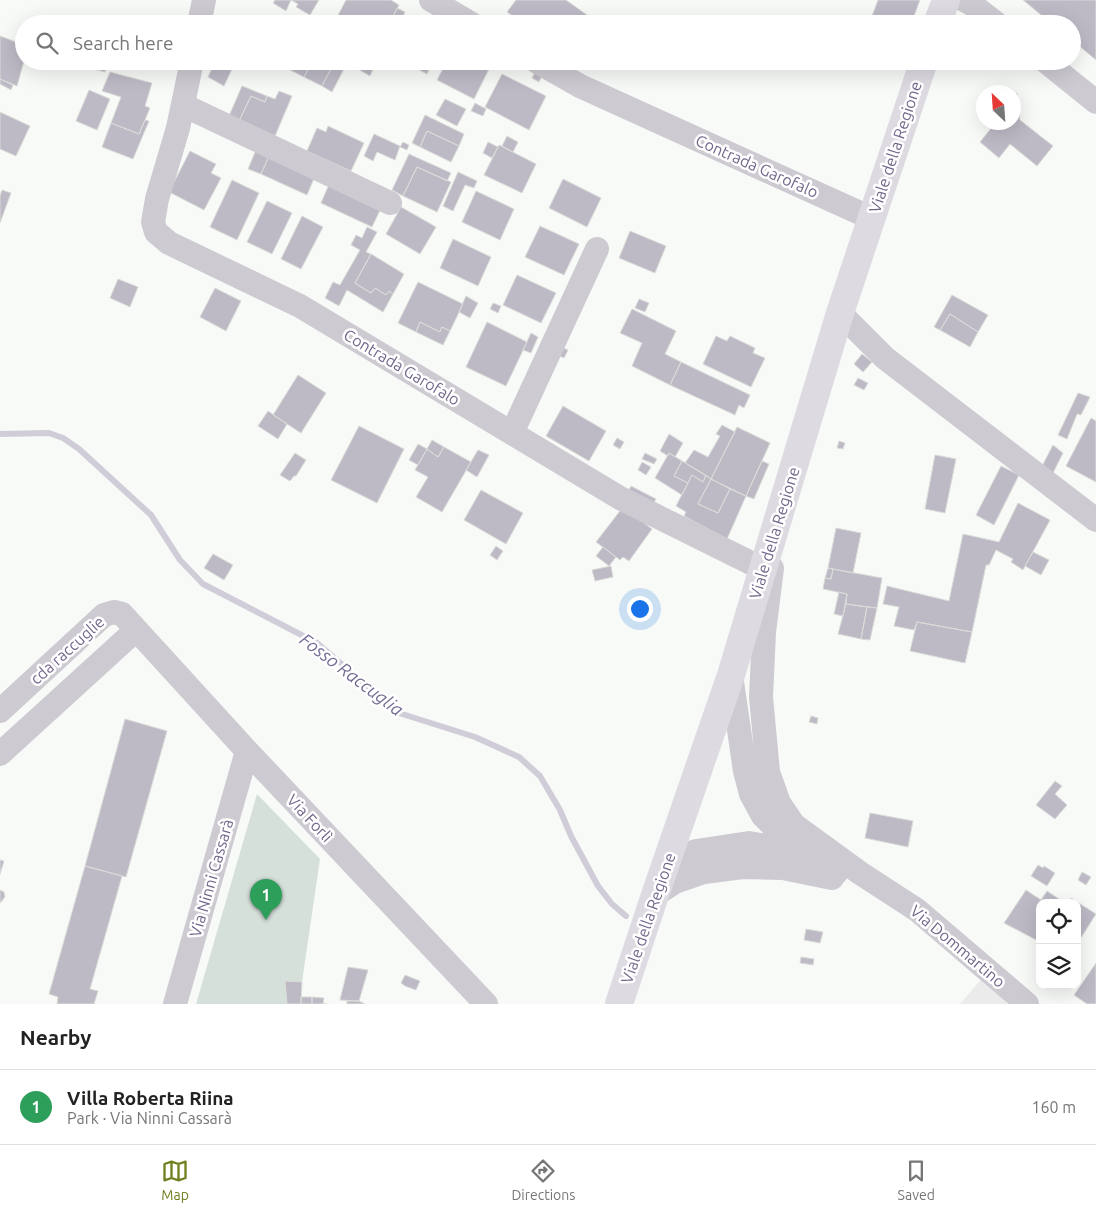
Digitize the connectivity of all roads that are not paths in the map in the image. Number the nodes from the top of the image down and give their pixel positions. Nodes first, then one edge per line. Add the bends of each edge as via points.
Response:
1 (204, 0) edge
2 (431, 0) edge
3 (946, 0) edge
4 (964, 0) edge
5 (201, 15) edge
6 (457, 15) edge
7 (941, 15) edge
8 (986, 15) edge
9 (190, 70) edge
10 (552, 70) edge
11 (921, 70) edge
12 (1056, 70) edge
13 (1096, 102) edge
14 (183, 105) junction
15 (390, 203) dead end
16 (871, 218) junction
17 (598, 249) dead end
18 (840, 313) junction
19 (512, 433) junction
20 (1096, 520) edge
21 (776, 525) junction
22 (763, 569) junction
23 (136, 630) junction
24 (731, 675) junction
25 (0, 712) edge
26 (247, 751) junction
27 (0, 754) edge
28 (798, 850) junction
29 (667, 861) junction
30 (857, 878) junction
31 (654, 895) junction
32 (176, 1004) edge
33 (486, 1004) edge
34 (620, 1004) edge
35 (1027, 1004) edge

1 - 5 street
2 - 6 street
3 - 7 main road
4 - 8 street
9 - 14 street, Contrada Garofalo
10 - 16 street, Contrada Garofalo via 580,86
11 - 16 main road, Viale della Regione
12 - 13 street
14 - 15 street
14 - 19 street, Contrada Garofalo via 156,199 153,222 156,232 169,244 300,306
16 - 18 main road, Viale della Regione
17 - 19 street
18 - 20 street via 885,358
18 - 21 main road, Viale della Regione
19 - 22 street, Contrada Garofalo via 620,498
21 - 22 main road, Viale della Regione
21 - 30 street via 760,697 768,772 779,803 794,825
22 - 24 main road, Viale della Regione
23 - 25 street, cda raccuglie via 122,614 104,615
23 - 26 street, Via Forlì
23 - 27 street
24 - 28 street via 751,794 763,816
24 - 29 main road, Viale della Regione
26 - 32 street, Via Ninni Cassarà
26 - 33 street, Via Forlì
28 - 29 street via 749,843 696,851
28 - 30 street
29 - 31 main road, Viale della Regione
30 - 31 street via 783,868 743,867 704,872 675,882
30 - 35 street, Via Dommartino via 917,910
31 - 34 main road, Viale della Regione

